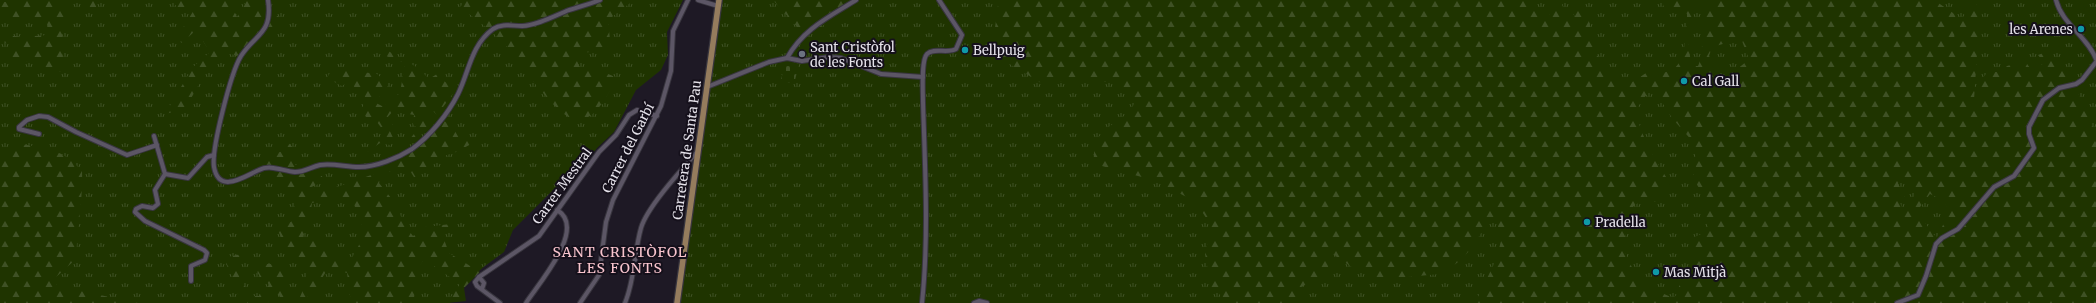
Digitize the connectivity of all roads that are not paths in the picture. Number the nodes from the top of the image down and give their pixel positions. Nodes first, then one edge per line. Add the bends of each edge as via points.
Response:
1 (268, 0) edge
2 (600, 0) edge
3 (688, 0) edge
4 (698, 0) edge
5 (856, 0) edge
6 (939, 0) edge
7 (2056, 0) edge
8 (719, 3) edge
9 (787, 58) junction
10 (2096, 59) edge
11 (2096, 62) edge
12 (923, 77) junction
13 (707, 87) junction
14 (657, 116) junction
15 (39, 134) dead end
16 (154, 136) dead end
17 (157, 145) junction
18 (698, 151) junction
19 (214, 155) junction
20 (165, 174) junction
21 (557, 210) junction
22 (479, 277) junction
23 (191, 281) dead end
24 (482, 289) junction
25 (500, 303) edge
26 (526, 303) edge
27 (580, 303) edge
28 (625, 303) edge
29 (677, 303) edge
30 (922, 303) edge
31 (974, 303) edge
32 (987, 303) edge
33 (1897, 303) edge

1 - 19 street via 268,21 264,30 237,63
2 - 19 street via 535,23 495,27 471,56 459,92 443,118 418,144 401,155 360,167 320,165 295,172 276,168 261,169 230,183 217,175
3 - 14 street, Carrer del Garbí via 674,28 671,71
4 - 8 street
5 - 9 street via 821,20 806,33
6 - 12 street via 960,30 962,40 952,52 934,50 928,53 925,57
7 - 10 street via 2067,23 2089,46
8 - 13 main road, Carretera de Santa Pau
9 - 12 street via 802,61 841,58 881,74
9 - 13 street via 769,62
11 - 33 street via 2079,82 2059,88 2043,100 2029,127 2034,148 2021,168 2014,176 1991,189 1955,232 1939,240 1931,254 1928,272 1918,295
12 - 30 street via 925,259
13 - 18 main road, Carretera de Santa Pau
14 - 21 street, Carrer Mestral via 637,110 631,113
14 - 27 street, Carrer del Garbí via 613,200 606,222 599,275
15 - 17 street via 19,127 39,116 48,117 127,155
16 - 17 street
17 - 20 street
18 - 28 street via 680,170 645,220 640,232 632,285
18 - 29 main road, Carretera de Santa Pau
19 - 20 street via 208,156 188,178
20 - 23 street via 155,190 158,204 153,208 142,206 135,212 146,221 207,253 205,260 191,266
21 - 22 street, Carrer Mestral via 534,240
21 - 26 street via 566,220 566,236 556,258
22 - 24 street via 484,283
22 - 24 street via 475,284
24 - 25 street
31 - 32 street

